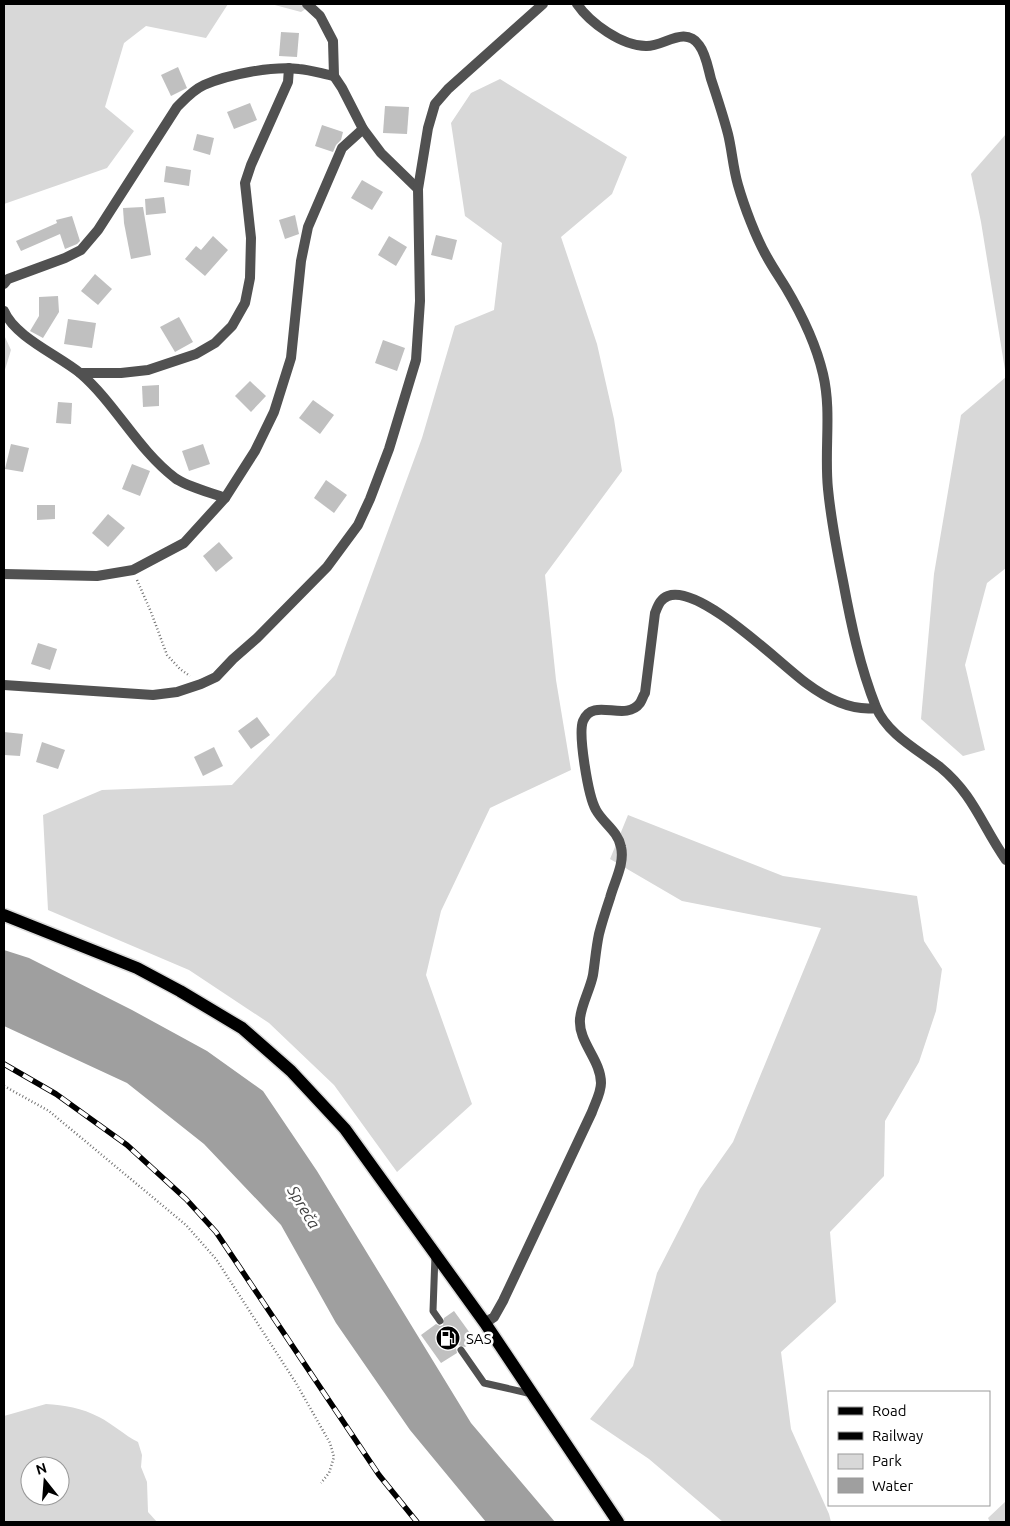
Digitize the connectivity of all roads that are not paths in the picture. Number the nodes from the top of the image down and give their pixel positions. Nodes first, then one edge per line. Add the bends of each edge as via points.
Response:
1 (307, 4) edge
2 (542, 4) edge
3 (577, 4) edge
4 (289, 68) junction
5 (334, 76) junction
6 (363, 129) junction
7 (418, 189) junction
8 (4, 284) edge
9 (4, 310) edge
10 (80, 373) junction
11 (225, 498) junction
12 (4, 574) edge
13 (4, 685) edge
14 (876, 708) junction
15 (1006, 860) edge
16 (4, 915) edge
17 (435, 1254) junction
18 (440, 1321) dead end
19 (485, 1323) junction
20 (461, 1350) dead end
21 (532, 1394) junction
22 (618, 1522) edge

1 - 5 street via 320,16 333,41
2 - 7 street via 434,104
3 - 14 street via 608,32 628,43 648,47 686,36 698,42 704,56 728,134 738,185 766,256 804,322 823,375 828,408 828,489 837,549 860,659
4 - 5 street
4 - 8 street via 233,76 204,85 190,94 177,107 98,230 81,250 8,279
4 - 10 street via 288,82 245,183 251,238 250,278 245,303 232,326 196,354 148,370
5 - 6 street
6 - 7 street via 381,153
6 - 11 street via 342,148 308,227 290,358 274,412 255,451
7 - 13 street via 420,301 416,360 370,499 358,525 327,567 216,677 202,684 153,695
9 - 10 street via 12,325
10 - 11 street via 116,411 156,463 177,480
11 - 12 street via 184,543 133,570 97,576
14 - 15 street via 888,726 965,792
14 - 19 street via 852,707 807,684 742,629 676,594 666,596 655,613 645,693 639,704 629,711 597,709 588,713 582,722 589,792 596,810 617,836 622,860 599,933 592,977 580,1019 582,1034 601,1083 592,1112 503,1301 494,1317
16 - 17 main road via 137,968 242,1028 292,1071 346,1129
17 - 18 lane via 433,1311
17 - 19 main road
19 - 21 main road
20 - 21 lane via 484,1383
21 - 22 main road

